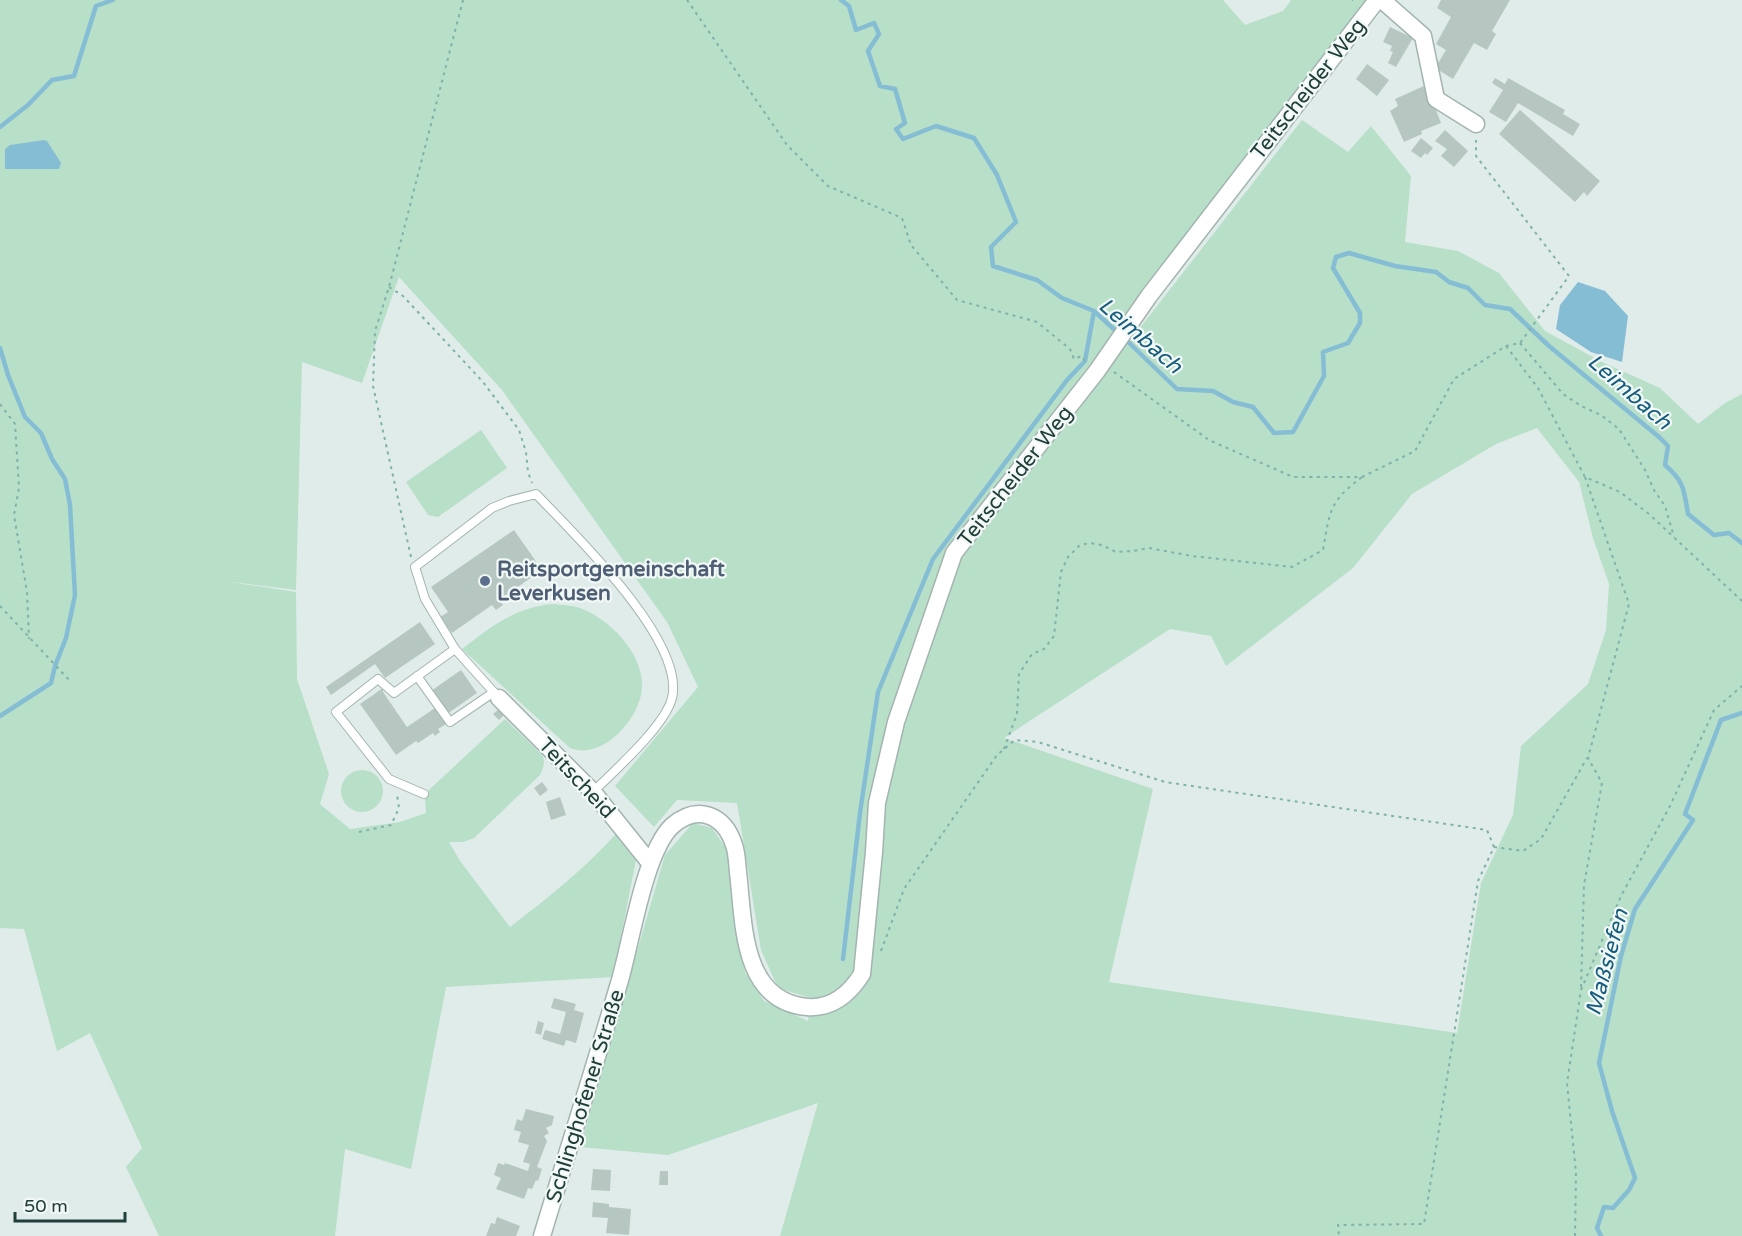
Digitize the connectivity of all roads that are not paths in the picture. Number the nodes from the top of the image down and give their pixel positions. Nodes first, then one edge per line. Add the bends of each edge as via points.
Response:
1 (1377, 0) edge
2 (1382, 0) edge
3 (1476, 124) road end
4 (454, 649) junction
5 (417, 676) junction
6 (496, 695) junction
7 (593, 792) junction
8 (424, 794) dead end
9 (650, 862) junction
10 (809, 1007) joint
11 (542, 1236) edge

1 - 10 street, Teitscheider Weg via 954,553 896,722 877,803 862,974 852,989 829,1005
2 - 3 street via 1423,36 1436,99
4 - 5 lane
4 - 6 lane
4 - 7 lane via 425,599 415,567 492,508 536,494 644,616 668,661 673,682 672,699 660,722
5 - 6 lane via 450,722
5 - 8 lane via 394,693 378,679 336,711 389,778
6 - 7 street, Teitscheid
7 - 9 street, Teitscheid
9 - 10 street, Schlinghofener Straße via 670,828 687,815 707,813 723,824 734,845 753,968 766,989 788,1003
9 - 11 street, Schlinghofener Straße via 627,956

